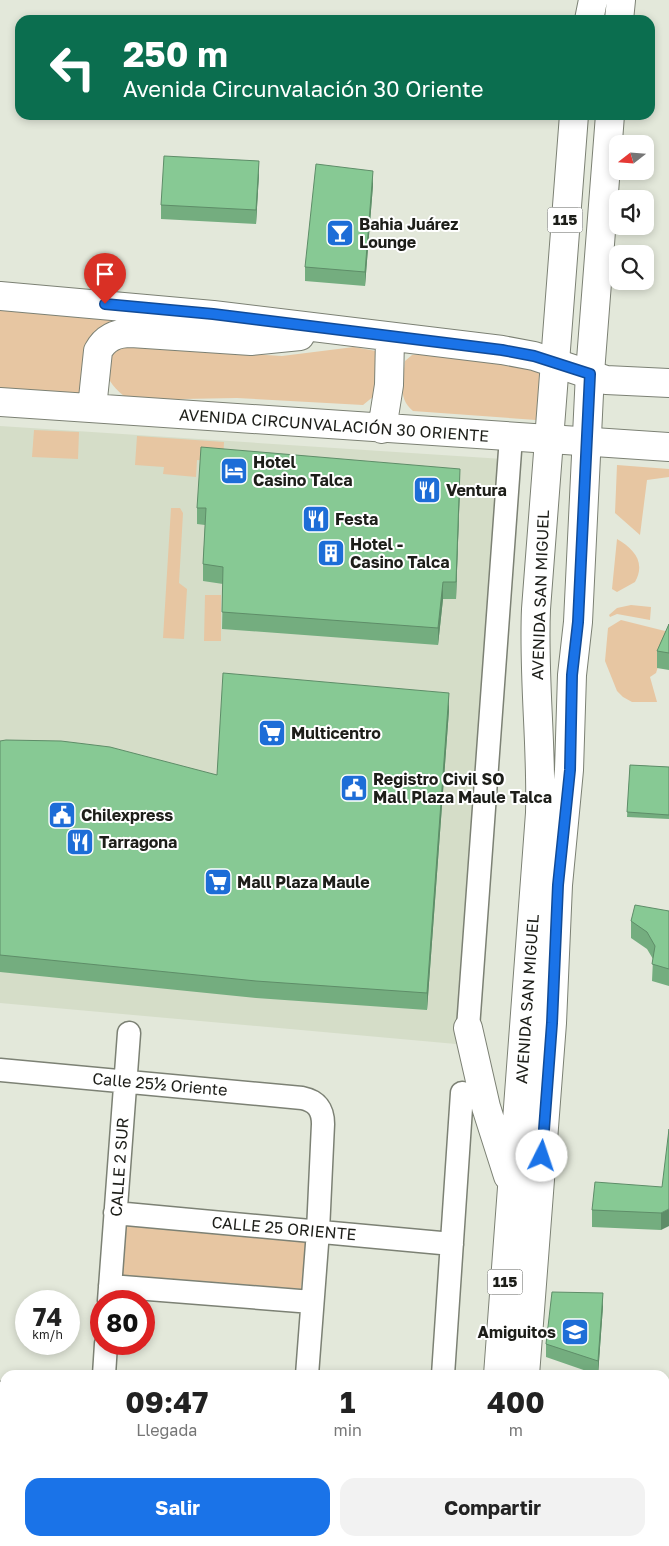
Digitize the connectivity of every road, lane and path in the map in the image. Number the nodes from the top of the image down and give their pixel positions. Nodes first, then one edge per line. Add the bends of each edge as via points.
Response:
1 (593, 0) edge
2 (621, 0) edge
3 (590, 15) edge
4 (620, 15) edge
5 (574, 120) edge
6 (610, 120) edge
7 (0, 296) edge
8 (323, 329) junction
9 (390, 338) junction
10 (554, 362) junction
11 (590, 374) junction
12 (669, 383) edge
13 (0, 402) edge
14 (92, 408) junction
15 (382, 428) junction
16 (510, 437) junction
17 (549, 439) junction
18 (588, 442) junction
19 (669, 447) edge
20 (468, 1028) joint
21 (129, 1033) dead end
22 (0, 1070) edge
23 (125, 1081) junction
24 (462, 1092) dead end
25 (512, 1189) junction
26 (115, 1213) junction
27 (318, 1231) junction
28 (452, 1244) junction
29 (110, 1290) edge
30 (155, 1296) edge
31 (312, 1302) junction
32 (105, 1355) edge
33 (104, 1370) edge
34 (307, 1370) edge
35 (443, 1370) edge
36 (498, 1370) edge
37 (525, 1370) edge

1 - 3 main road
2 - 4 main road
5 - 10 main road, AVENIDA SAN MIGUEL / 115
6 - 11 main road, AVENIDA SAN MIGUEL / 115
7 - 8 main road via 144,308
8 - 9 main road
8 - 14 main road via 272,340 130,333 114,335 98,351
9 - 10 main road via 502,350
9 - 15 main road via 390,385
10 - 11 main road
10 - 17 main road, AVENIDA SAN MIGUEL / 115
11 - 12 main road via 606,380
11 - 18 main road, AVENIDA SAN MIGUEL / 115
13 - 14 main road, AVENIDA CIRCUNVALACIÓN 30 ORIENTE
14 - 15 main road, AVENIDA CIRCUNVALACIÓN 30 ORIENTE
15 - 16 main road, AVENIDA CIRCUNVALACIÓN 30 ORIENTE
16 - 17 main road, AVENIDA CIRCUNVALACIÓN 30 ORIENTE
16 - 20 street
17 - 18 main road, AVENIDA CIRCUNVALACIÓN 30 ORIENTE
17 - 25 main road, AVENIDA SAN MIGUEL / 115 via 535,638 541,761 540,814
18 - 19 main road, AVENIDA CIRCUNVALACIÓN 30 ORIENTE
18 - 37 main road, AVENIDA SAN MIGUEL / 115 via 572,675 570,770 558,885 552,1023
20 - 25 main road via 486,1107
21 - 23 street, CALLE 2 SUR
22 - 23 street, Calle 25½ Oriente
23 - 26 street, CALLE 2 SUR
23 - 27 street, Calle 25½ Oriente via 302,1098 318,1105 323,1118
24 - 28 street
25 - 36 main road, AVENIDA SAN MIGUEL / 115
26 - 27 street, CALLE 25 ORIENTE
26 - 29 street, CALLE 2 SUR
27 - 28 street, CALLE 25 ORIENTE
27 - 31 street
28 - 35 street
30 - 31 street
31 - 34 street
32 - 33 street

